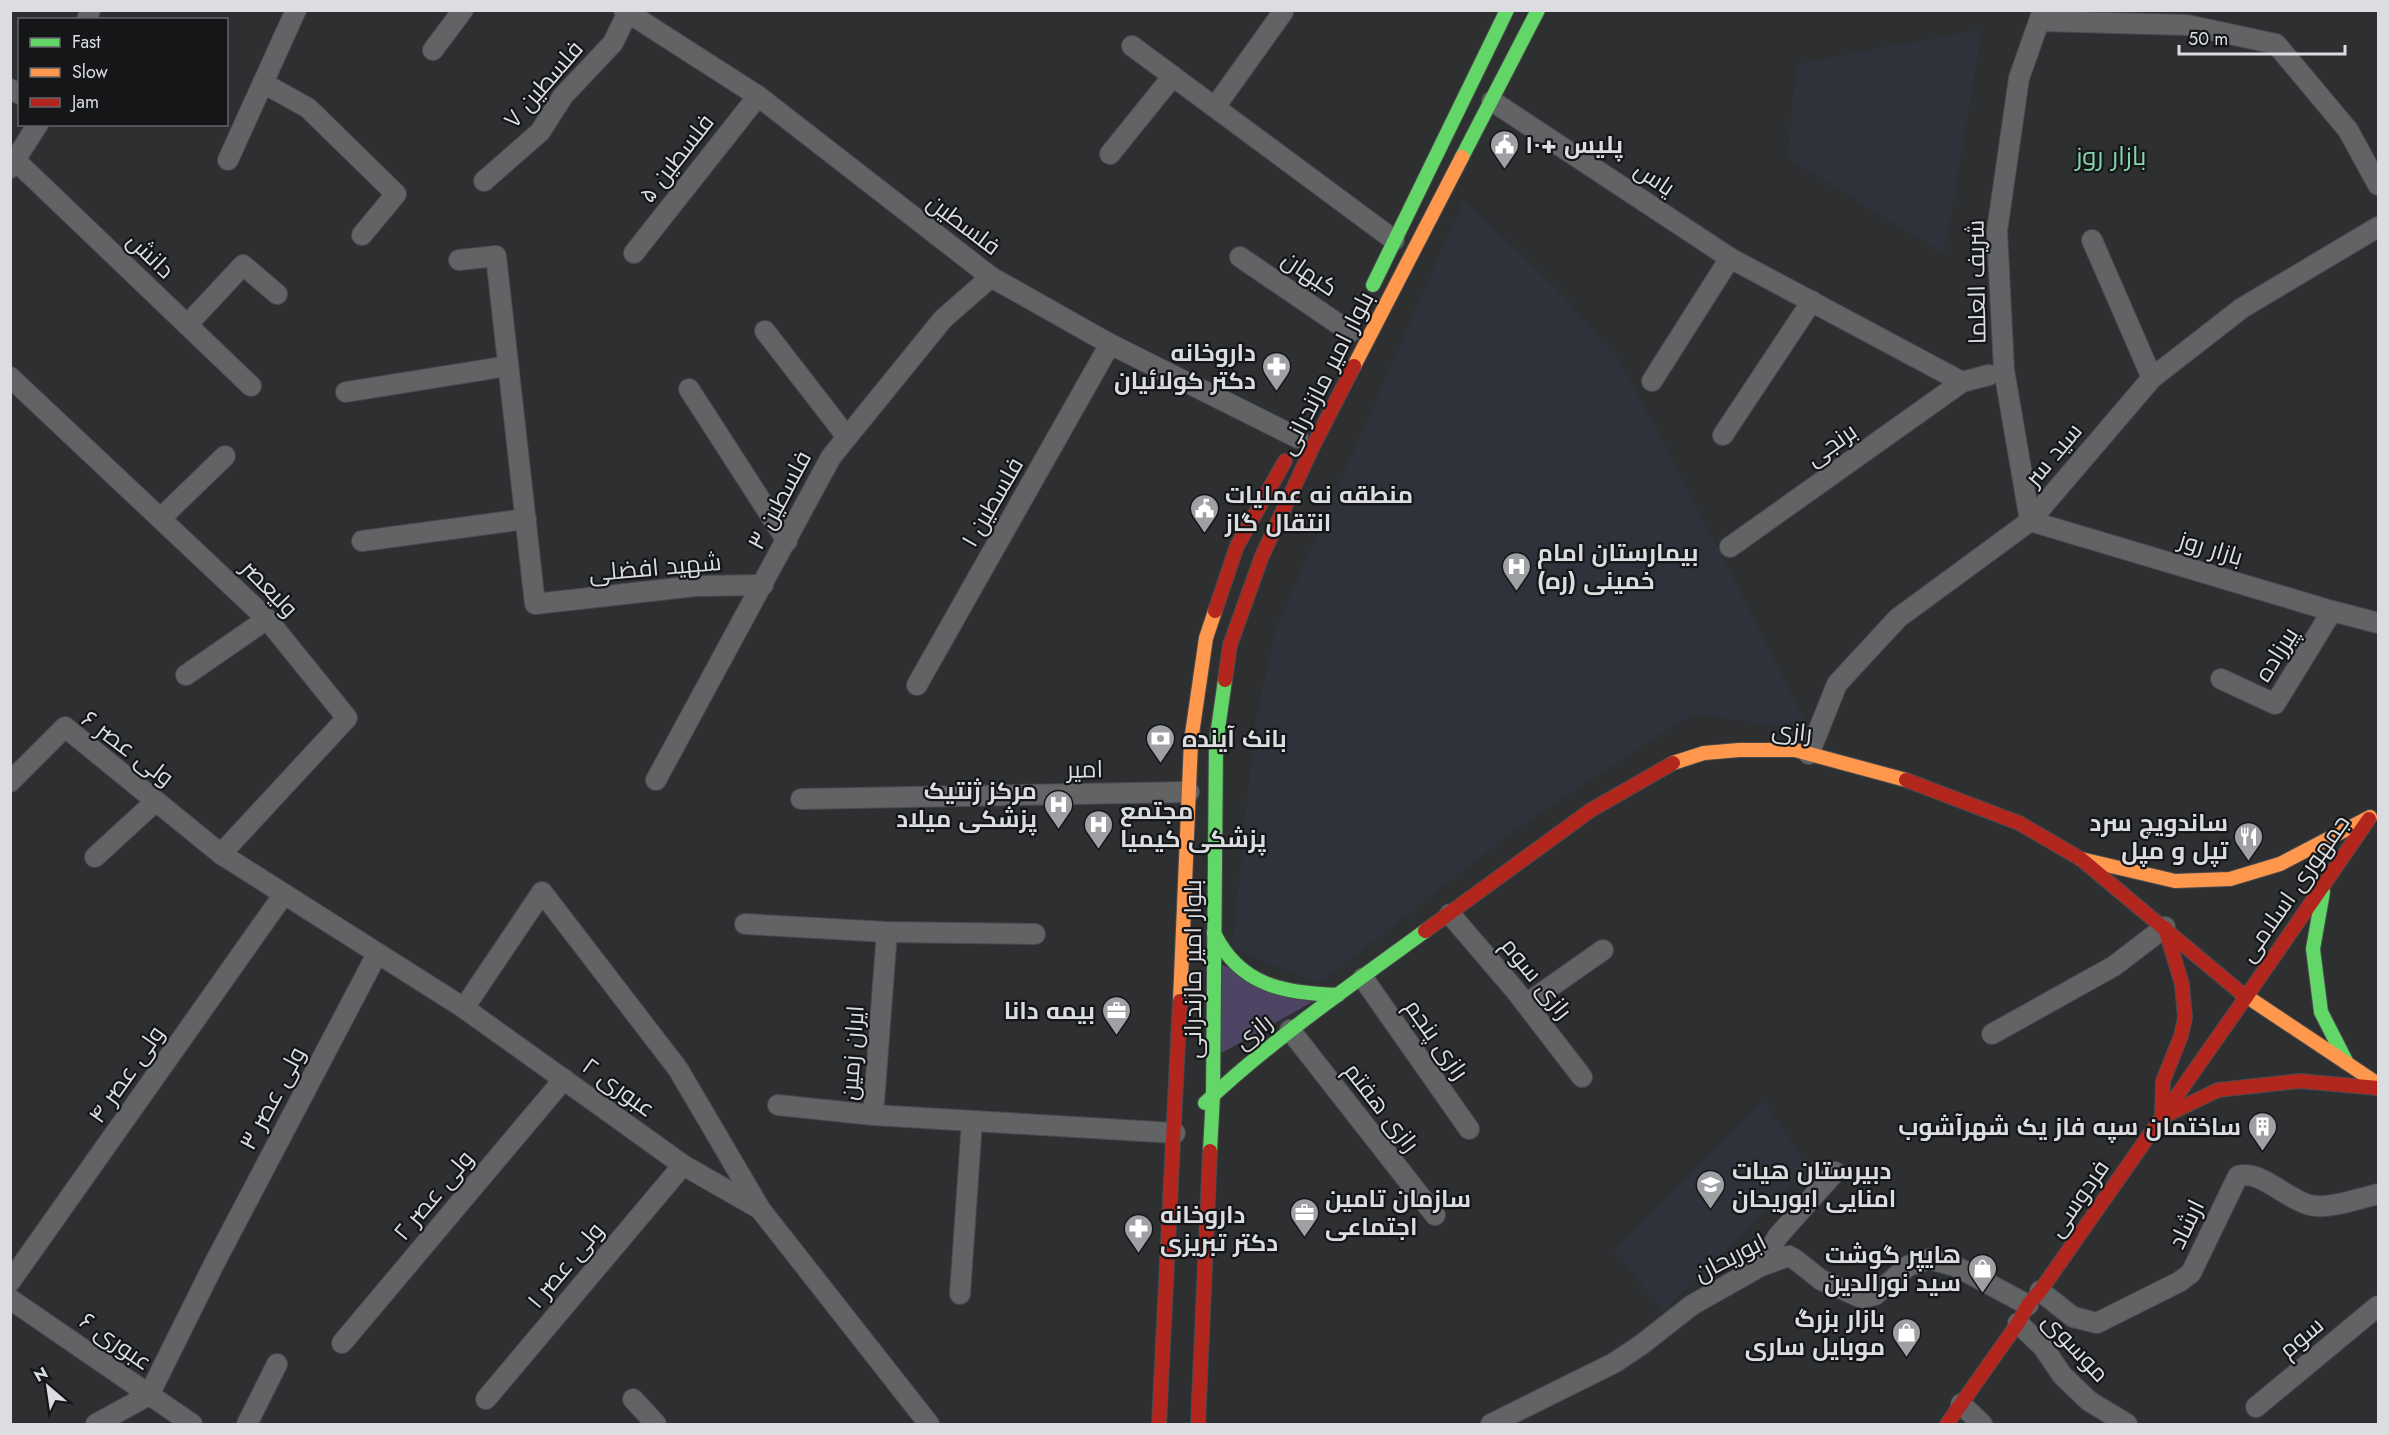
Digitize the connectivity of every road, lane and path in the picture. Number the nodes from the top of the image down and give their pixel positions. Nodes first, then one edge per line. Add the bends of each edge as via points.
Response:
1 (296, 10) edge
2 (463, 10) edge
3 (1507, 10) edge
4 (1538, 10) edge
5 (627, 11) edge
6 (1283, 12) edge
7 (2042, 16) edge
8 (1132, 46) dead end
9 (433, 50) dead end
10 (1173, 76) junction
11 (263, 83) junction
12 (758, 96) junction
13 (1492, 101) junction
14 (1215, 107) junction
15 (37, 126) edge
16 (1110, 154) dead end
17 (228, 160) dead end
18 (13, 164) edge
19 (484, 181) dead end
20 (2379, 184) edge
21 (2379, 227) edge
22 (362, 235) dead end
23 (1394, 240) junction
24 (2092, 240) dead end
25 (634, 253) dead end
26 (1240, 257) dead end
27 (1730, 258) junction
28 (459, 260) dead end
29 (992, 277) junction
30 (277, 294) dead end
31 (1365, 301) dead end
32 (1812, 301) junction
33 (187, 325) junction
34 (765, 331) dead end
35 (1350, 332) dead end
36 (1110, 344) junction
37 (508, 366) junction
38 (1989, 375) dead end
39 (10, 376) edge
40 (2152, 378) junction
41 (1652, 381) dead end
42 (1962, 382) junction
43 (251, 386) dead end
44 (688, 389) dead end
45 (346, 392) dead end
46 (1301, 433) joint
47 (1723, 435) dead end
48 (847, 437) junction
49 (225, 456) dead end
50 (161, 518) junction
51 (526, 519) junction
52 (2030, 520) junction
53 (362, 541) dead end
54 (787, 541) junction
55 (1730, 547) dead end
56 (763, 585) junction
57 (2332, 611) junction
58 (267, 619) junction
59 (2379, 623) edge
60 (186, 675) dead end
61 (2222, 679) dead end
62 (917, 685) dead end
63 (1809, 754) junction
64 (657, 780) dead end
65 (10, 782) edge
66 (1189, 792) junction
67 (801, 799) dead end
68 (156, 801) junction
69 (2379, 805) edge
70 (2370, 817) junction
71 (221, 854) junction
72 (95, 857) dead end
73 (2081, 860) junction
74 (2324, 884) junction
75 (284, 894) junction
76 (1450, 914) junction
77 (745, 924) dead end
78 (2165, 927) junction
79 (886, 932) junction
80 (1214, 933) junction
81 (1035, 934) dead end
82 (1603, 950) dead end
83 (377, 954) junction
84 (1363, 978) junction
85 (1338, 995) junction
86 (2246, 997) junction
87 (1526, 1004) junction
88 (464, 1008) junction
89 (1290, 1030) junction
90 (1992, 1034) dead end
91 (2347, 1063) junction
92 (1582, 1077) dead end
93 (564, 1079) junction
94 (2379, 1086) edge
95 (1213, 1095) junction
96 (778, 1105) dead end
97 (873, 1115) junction
98 (2162, 1117) junction
99 (972, 1121) junction
100 (1469, 1129) dead end
101 (1175, 1133) junction
102 (683, 1165) junction
103 (1835, 1172) dead end
104 (2379, 1194) edge
105 (760, 1209) junction
106 (1435, 1215) dead end
107 (1761, 1266) junction
108 (10, 1282) edge
109 (960, 1294) dead end
110 (2034, 1298) junction
111 (10, 1299) edge
112 (2379, 1306) edge
113 (2018, 1323) junction
114 (342, 1343) dead end
115 (277, 1364) dead end
116 (148, 1395) junction
117 (486, 1399) dead end
118 (633, 1399) dead end
119 (1961, 1404) junction
120 (2256, 1407) dead end
121 (96, 1425) edge
122 (192, 1425) edge
123 (247, 1425) edge
124 (656, 1425) edge
125 (929, 1425) edge
126 (1159, 1425) edge
127 (1198, 1425) edge
128 (1491, 1425) edge
129 (1947, 1425) edge
130 (1982, 1425) edge
131 (2127, 1425) edge

1 - 11 street
2 - 9 street
3 - 23 main road, بلوار امیر مازندرانی
4 - 13 main road, بلوار امیر مازندرانی
5 - 12 street, فلسطین
5 - 19 street, فلسطین ۷ via 614,43 563,96 540,132
6 - 14 street
7 - 20 street via 2187,25 2276,44 2348,130
7 - 52 street, شریف العلما via 2019,78 1997,231 2004,370
8 - 10 street
10 - 14 street
10 - 16 street
11 - 17 street
11 - 22 street via 308,108 396,194
12 - 25 street, فلسطین ۵
12 - 29 street, فلسطین
13 - 27 street, یاس
13 - 80 main road, بلوار امیر مازندرانی via 1313,446 1262,556 1230,645 1216,743
14 - 23 street
15 - 18 street
18 - 33 street, دانش
21 - 40 street, سید سر via 2242,308
23 - 31 main road, بلوار امیر مازندرانی
24 - 40 street
26 - 35 street, کیهان
27 - 32 street, یاس
27 - 41 street
28 - 37 street via 496,256
29 - 36 street, فلسطین
29 - 48 street, فلسطین ۳ via 943,319
30 - 33 street via 243,265
32 - 42 street, یاس
32 - 47 street
33 - 43 street, دانش
34 - 48 street
36 - 46 street, فلسطین
36 - 62 street, فلسطین ۱
37 - 45 street
37 - 51 street
38 - 42 street
39 - 50 street, ولیعصر
40 - 52 street, سید سر
42 - 55 street, برنجی
44 - 54 street
46 - 66 main road, بلوار امیر مازندرانی via 1237,546 1206,638 1191,741
48 - 54 street, فلسطین ۳ via 831,457
49 - 50 street
50 - 58 street, ولیعصر
51 - 53 street
51 - 56 street, شهید افضلی via 535,604 696,586
52 - 57 street, بازار روز
52 - 63 street, سید سر via 1898,618 1837,684
54 - 56 street, فلسطین ۳
56 - 64 street, فلسطین ۳
57 - 59 street, بازار روز
57 - 61 street, پیرزاده via 2275,704
58 - 60 street
58 - 71 street, ولیعصر via 347,718
63 - 73 main road, رازی via 1916,783 2019,823
63 - 76 main road, رازی via 1795,750 1739,750 1704,753 1668,764 1592,810
65 - 68 street, ولی عصر ۶ via 65,727
66 - 67 street, امیر
66 - 101 main road, بلوار امیر مازندرانی
68 - 71 street, ولی عصر ۶
68 - 72 street
69 - 70 main road, جمهوری اسلامی
70 - 73 main road via 2280,864 2230,879 2175,881
70 - 74 main road, جمهوری اسلامی
71 - 75 street, عبوری ۲
73 - 78 main road, رازی
74 - 86 main road, جمهوری اسلامی
74 - 91 main road via 2313,949 2321,1012
75 - 83 street, عبوری ۲
75 - 108 street, ولی عصر ۴
76 - 84 main road, رازی
76 - 87 street, رازی سوم
77 - 79 street
78 - 86 main road, رازی
78 - 90 street via 2114,966
78 - 98 main road via 2184,991 2185,1020 2162,1087
79 - 81 street
79 - 97 street, ایران زمین
80 - 85 main road, رازی via 1228,957 1245,974 1300,994
80 - 95 main road, بلوار امیر مازندرانی
82 - 87 street
83 - 88 street, عبوری ۲
83 - 116 street, ولی عصر ۳
84 - 85 main road, رازی
84 - 100 street, رازی پنجم
85 - 89 main road, رازی
86 - 91 main road, رازی
86 - 98 main road, فردوسی
87 - 92 street, رازی سوم
88 - 93 street, عبوری ۲
88 - 105 street via 542,892 678,1069
89 - 95 main road, رازی
89 - 106 street, رازی هفتم
91 - 94 main road, رازی
93 - 102 street, عبوری ۲
93 - 114 street, ولی عصر ۲
94 - 98 main road via 2299,1081 2218,1090
95 - 101 main road, رازی
95 - 127 main road, بلوار امیر مازندرانی
96 - 97 street
97 - 99 street, ایران زمین
98 - 110 main road, فردوسی
99 - 101 street, ایران زمین
99 - 109 street
101 - 126 main road, بلوار امیر مازندرانی
102 - 105 street, عبوری ۲
102 - 117 street, ولی عصر ۱
103 - 107 street via 1778,1236
104 - 110 street, ارشاد via 2310,1206 2255,1176 2238,1176 2191,1273 2179,1282 2097,1323 2073,1317
105 - 125 street, عبوری ۲
107 - 110 street, ابوریحان via 1788,1256 1821,1280 1862,1298 1875,1295 1908,1266 1929,1259
107 - 128 street, ابوریحان via 1692,1305 1614,1363
110 - 113 main road, فردوسی
111 - 116 street, عبوری ۶
112 - 120 street, سوم
113 - 119 main road, فردوسی
113 - 131 street, موسوی via 2089,1401
115 - 123 street
116 - 121 street
116 - 122 street, عبوری ۶
118 - 124 street
119 - 129 main road, فردوسی
119 - 130 street

